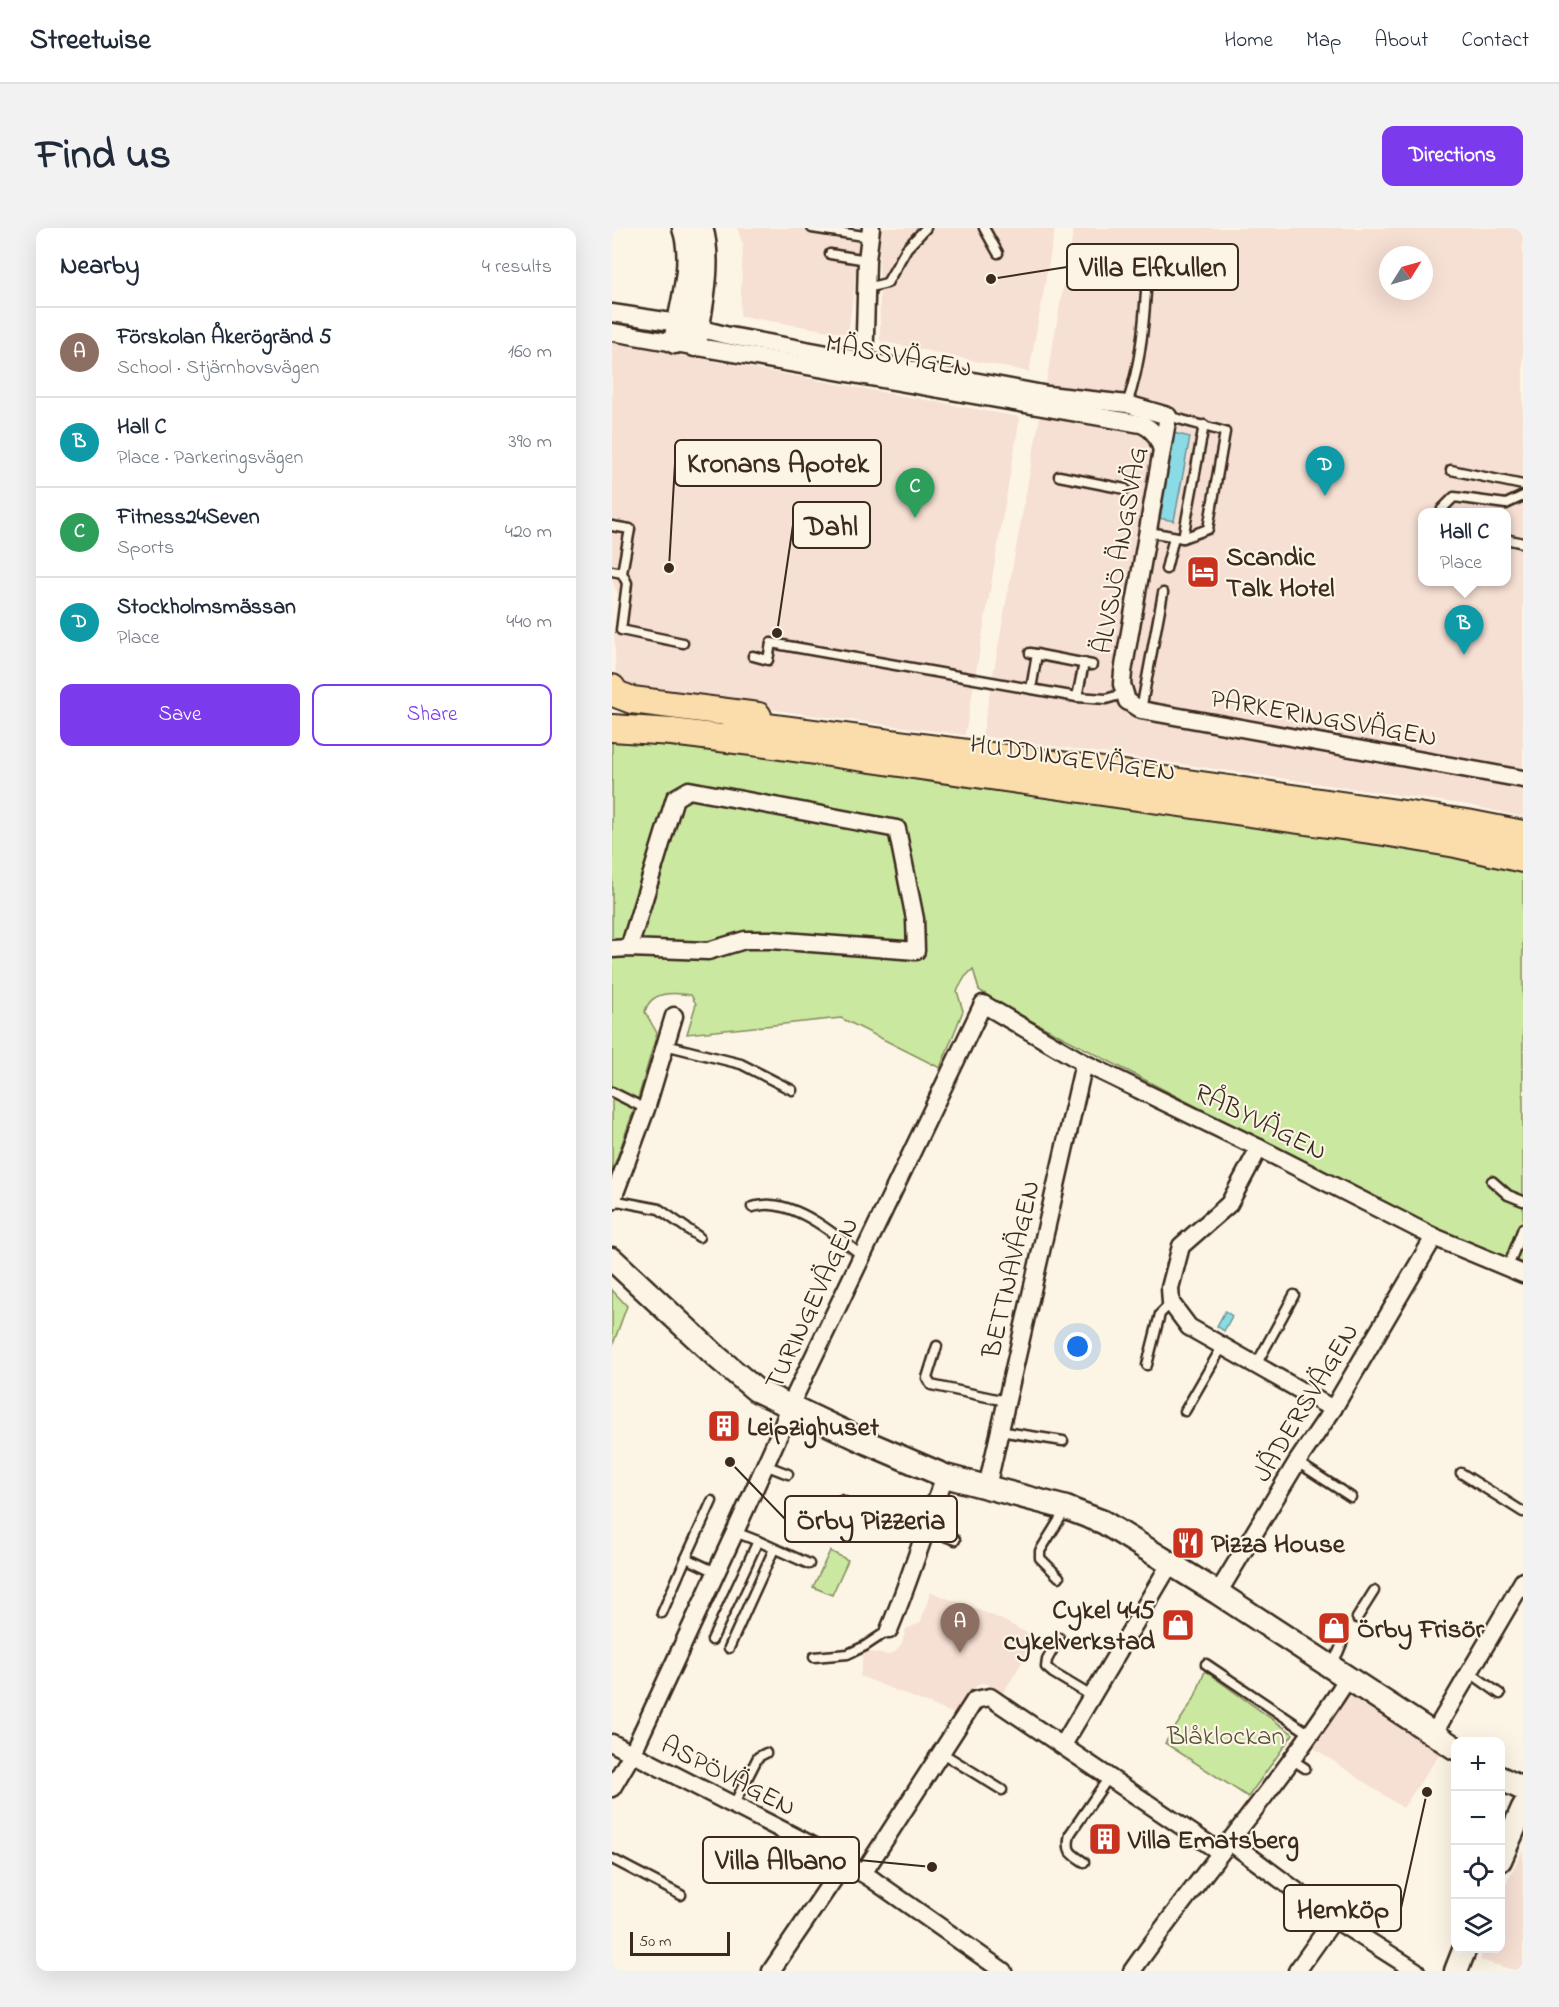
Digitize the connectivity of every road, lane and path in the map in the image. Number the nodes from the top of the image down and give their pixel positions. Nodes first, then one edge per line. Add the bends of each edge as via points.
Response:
1 (684, 228) edge
2 (701, 228) edge
3 (812, 228) edge
4 (926, 228) edge
5 (984, 228) edge
6 (870, 233) edge
7 (998, 253) dead end
8 (830, 254) dead end
9 (867, 260) junction
10 (1148, 260) dead end
11 (866, 288) junction
12 (612, 313) edge
13 (612, 332) edge
14 (686, 335) junction
15 (864, 367) junction
16 (1125, 413) junction
17 (1168, 416) junction
18 (1204, 425) junction
19 (1162, 450) junction
20 (1451, 470) dead end
21 (1059, 476) dead end
22 (1523, 485) edge
23 (1125, 489) dead end
24 (1523, 496) edge
25 (1443, 508) edge
26 (612, 526) edge
27 (1149, 532) junction
28 (1178, 538) junction
29 (1166, 569) dead end
30 (612, 571) edge
31 (622, 573) junction
32 (1163, 592) dead end
33 (683, 643) dead end
34 (753, 657) dead end
35 (612, 688) edge
36 (1031, 689) junction
37 (1124, 694) junction
38 (1077, 697) junction
39 (1141, 710) junction
40 (612, 711) edge
41 (612, 728) edge
42 (844, 736) junction
43 (1523, 779) edge
44 (1523, 834) edge
45 (1523, 859) edge
46 (620, 948) edge
47 (982, 1004) joint
48 (674, 1016) dead end
49 (665, 1045) junction
50 (1084, 1063) junction
51 (792, 1090) dead end
52 (612, 1092) edge
53 (646, 1109) junction
54 (1259, 1148) junction
55 (1492, 1181) dead end
56 (612, 1201) edge
57 (1523, 1201) edge
58 (752, 1207) dead end
59 (1523, 1228) edge
60 (699, 1236) dead end
61 (1434, 1237) junction
62 (861, 1255) junction
63 (612, 1259) edge
64 (1515, 1270) edge
65 (1294, 1295) dead end
66 (1171, 1303) junction
67 (936, 1346) dead end
68 (1222, 1347) junction
69 (1147, 1365) dead end
70 (1256, 1365) junction
71 (1006, 1401) junction
72 (790, 1406) junction
73 (1333, 1409) junction
74 (1185, 1411) dead end
75 (998, 1431) junction
76 (1063, 1441) dead end
77 (1298, 1462) junction
78 (765, 1465) junction
79 (1461, 1473) dead end
80 (788, 1474) dead end
81 (945, 1476) junction
82 (987, 1487) junction
83 (1351, 1497) dead end
84 (841, 1500) dead end
85 (712, 1501) dead end
86 (1066, 1508) junction
87 (1523, 1512) edge
88 (926, 1528) junction
89 (735, 1532) junction
90 (955, 1540) dead end
91 (758, 1541) junction
92 (774, 1548) junction
93 (686, 1558) junction
94 (809, 1564) dead end
95 (1170, 1564) junction
96 (716, 1572) junction
97 (1059, 1577) dead end
98 (1521, 1590) edge
99 (1374, 1591) dead end
100 (1218, 1593) junction
101 (662, 1613) dead end
102 (1357, 1618) dead end
103 (889, 1630) joint
104 (1059, 1638) dead end
105 (712, 1640) dead end
106 (1343, 1641) dead end
107 (729, 1648) dead end
108 (814, 1657) dead end
109 (1206, 1664) dead end
110 (1339, 1672) junction
111 (1469, 1672) junction
112 (1500, 1694) dead end
113 (1093, 1697) junction
114 (1434, 1733) junction
115 (1310, 1734) junction
116 (612, 1743) edge
117 (1063, 1745) junction
118 (1451, 1745) edge
119 (942, 1752) junction
120 (766, 1753) dead end
121 (632, 1754) junction
122 (1109, 1777) junction
123 (1505, 1780) edge
124 (612, 1788) edge
125 (1523, 1789) edge
126 (1002, 1790) dead end
127 (733, 1806) junction
128 (1523, 1809) edge
129 (1225, 1847) junction
130 (1505, 1849) edge
131 (612, 1858) edge
132 (1084, 1862) dead end
133 (844, 1864) junction
134 (864, 1872) junction
135 (681, 1895) dead end
136 (1335, 1919) junction
137 (1463, 1953) edge
138 (771, 1971) edge
139 (1003, 1971) edge
140 (1132, 1971) edge
141 (1297, 1971) edge
142 (1416, 1971) edge
143 (1456, 1971) edge

1 - 14 street via 689,247
2 - 14 street via 705,259
3 - 6 lane
4 - 11 lane via 906,248 886,283
5 - 7 lane
6 - 9 street
8 - 9 lane
9 - 11 street
10 - 16 lane via 1144,316
11 - 15 street
12 - 14 street, MÄSSVÄGEN
13 - 14 street, MÄSSVÄGEN
14 - 15 street, MÄSSVÄGEN
15 - 16 street, MÄSSVÄGEN via 1048,394
16 - 17 street, MÄSSVÄGEN via 1144,408
16 - 19 street, MÄSSVÄGEN via 1149,427
17 - 18 lane
17 - 19 street, ÄLVSJÖ ÄNGSVÄG
18 - 28 lane
18 - 28 lane via 1225,432 1208,529
19 - 27 street, ÄLVSJÖ ÄNGSVÄG
20 - 22 lane
21 - 23 lane
24 - 25 lane via 1506,504 1454,497
26 - 31 lane via 630,529
27 - 28 lane
27 - 37 street, ÄLVSJÖ ÄNGSVÄG via 1123,672
28 - 29 lane
30 - 31 lane
31 - 33 lane via 627,583 621,630
32 - 39 lane
34 - 36 lane via 768,660 771,643
35 - 42 main road via 616,694 632,700 820,724
36 - 38 lane
36 - 38 lane via 1034,653 1088,664
37 - 38 lane via 1106,699
37 - 39 street via 1126,701
39 - 43 street, PARKERINGSVÄGEN
40 - 42 main road, HUDDINGEVÄGEN
41 - 45 main road, HUDDINGEVÄGEN via 752,742 1349,827
42 - 44 main road, HUDDINGEVÄGEN
46 - 46 street via 675,798 689,790 897,829 915,919 916,951 771,940 745,940 708,951
47 - 50 street, RÅBYVÄGEN
47 - 62 street, TURINGEVÄGEN
48 - 49 street
49 - 51 lane via 741,1064
49 - 53 street
50 - 54 street, RÅBYVÄGEN
50 - 71 street, BETTNAVÄGEN
52 - 53 lane
53 - 56 street
54 - 61 street, RÅBYVÄGEN
54 - 66 street via 1229,1204 1181,1246 1170,1288
55 - 57 lane via 1508,1195
56 - 60 lane via 659,1209
58 - 62 lane via 772,1205 791,1210 822,1224
59 - 64 lane
61 - 64 street, RÅBYVÄGEN
61 - 73 street, JÄDERSVÄGEN
62 - 72 street, TURINGEVÄGEN
63 - 72 street via 748,1383
65 - 70 lane
66 - 68 street via 1189,1327
66 - 69 lane via 1160,1314
67 - 71 lane via 927,1378 931,1385
68 - 70 street
68 - 74 lane
70 - 73 street
71 - 75 street, BETTNAVÄGEN
72 - 78 street, TURINGEVÄGEN
72 - 81 street
73 - 77 street, JÄDERSVÄGEN
75 - 76 lane
75 - 82 street, BETTNAVÄGEN
77 - 83 lane
77 - 100 street, JÄDERSVÄGEN
78 - 80 lane
78 - 89 street, TURINGEVÄGEN
79 - 87 lane
81 - 82 street
81 - 88 street
82 - 86 street
84 - 88 lane via 889,1525
85 - 93 lane
86 - 95 street via 1103,1522
86 - 97 lane via 1040,1551 1040,1558
88 - 90 lane
88 - 103 street
89 - 91 lane
89 - 96 street, TURINGEVÄGEN
91 - 92 lane
91 - 105 lane
92 - 94 lane
92 - 107 lane
93 - 96 lane
93 - 101 lane
95 - 100 street
95 - 113 street
96 - 121 street, TURINGEVÄGEN
98 - 111 street
99 - 102 lane
100 - 110 street
103 - 108 lane via 848,1654
104 - 113 lane via 1046,1667
106 - 110 lane via 1338,1653
109 - 115 lane
110 - 114 street
110 - 115 street
111 - 112 lane
111 - 114 street
113 - 117 street
114 - 118 street
115 - 129 street via 1298,1763
116 - 121 street, ASPÖVÄGEN
117 - 119 street via 990,1697 975,1700
117 - 122 street
119 - 126 lane
119 - 134 street
120 - 127 lane via 758,1757
121 - 124 street, TURINGEVÄGEN
121 - 127 street, ASPÖVÄGEN
122 - 129 street
122 - 132 lane via 1067,1844 1070,1853
123 - 125 street
127 - 133 street, ASPÖVÄGEN
128 - 130 street
129 - 136 street
129 - 140 street
131 - 135 lane
133 - 134 street, ASPÖVÄGEN
133 - 138 street
134 - 139 street, ASPÖVÄGEN
136 - 141 street
136 - 142 street
137 - 143 street

